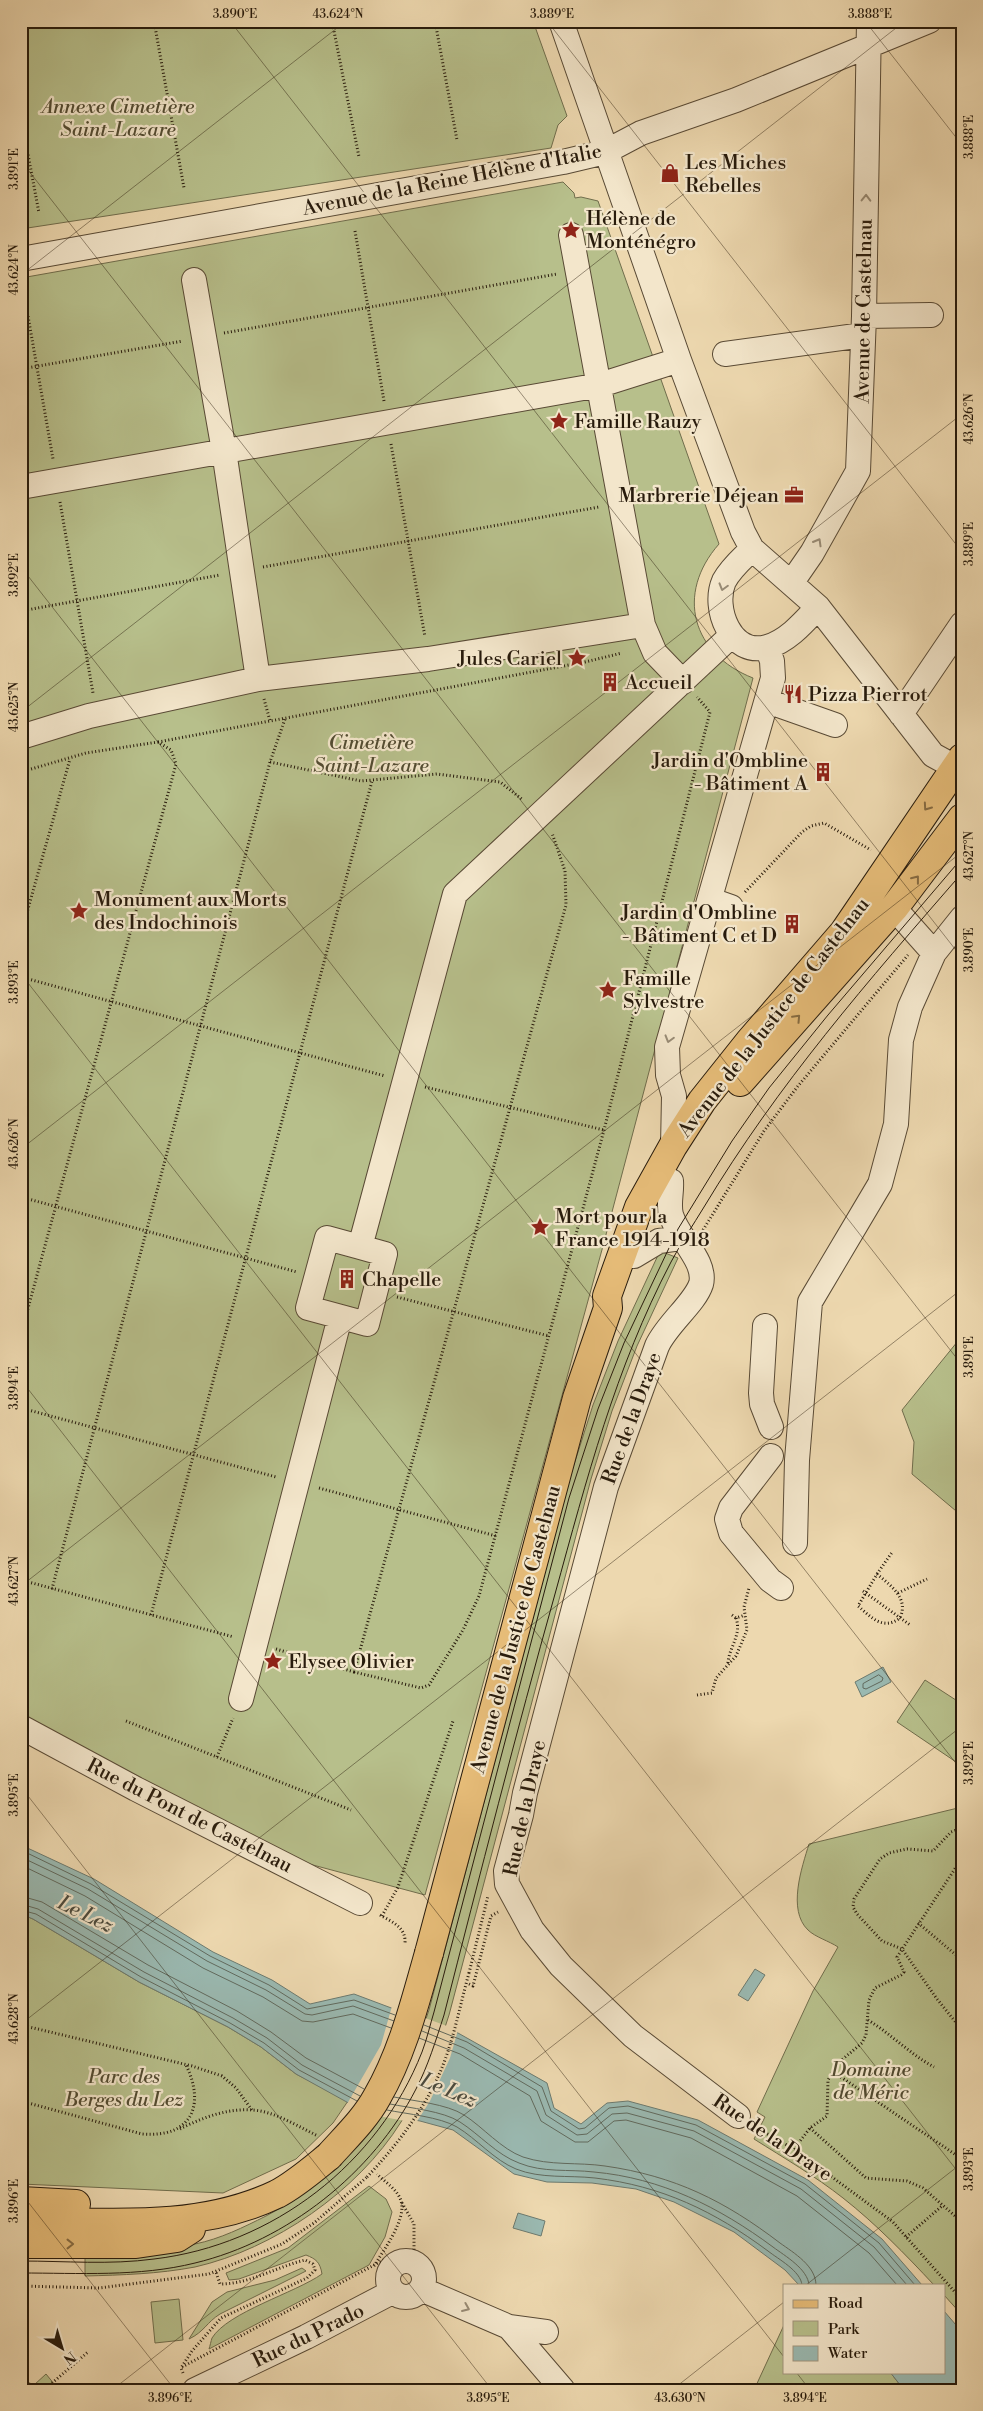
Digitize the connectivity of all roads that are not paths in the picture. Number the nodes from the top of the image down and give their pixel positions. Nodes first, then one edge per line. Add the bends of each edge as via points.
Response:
1 (561, 21) edge
2 (869, 21) edge
3 (929, 21) edge
4 (868, 48) junction
5 (605, 152) junction
6 (571, 235) dead end
7 (21, 259) edge
8 (194, 280) dead end
9 (931, 316) dead end
10 (864, 326) junction
11 (725, 354) dead end
12 (679, 360) junction
13 (600, 385) junction
14 (224, 452) junction
15 (21, 487) edge
16 (752, 549) junction
17 (792, 582) junction
18 (818, 607) junction
19 (962, 624) edge
20 (647, 635) junction
21 (732, 635) junction
22 (767, 647) junction
23 (258, 679) junction
24 (682, 682) junction
25 (767, 701) junction
26 (901, 714) junction
27 (835, 725) dead end
28 (21, 737) edge
29 (960, 764) edge
30 (962, 802) edge
31 (962, 818) edge
32 (894, 908) junction
33 (962, 918) edge
34 (927, 946) junction
35 (673, 1146) junction
36 (671, 1181) junction
37 (685, 1243) junction
38 (360, 1247) junction
39 (634, 1256) junction
40 (608, 1308) junction
41 (340, 1317) junction
42 (765, 1326) dead end
43 (800, 1425) junction
44 (771, 1427) junction
45 (771, 1456) junction
46 (798, 1460) junction
47 (795, 1543) dead end
48 (781, 1588) dead end
49 (241, 1699) road end
50 (21, 1727) edge
51 (360, 1904) road end
52 (738, 2116) road end
53 (21, 2201) edge
54 (209, 2216) junction
55 (21, 2221) edge
56 (21, 2244) edge
57 (421, 2289) junction
58 (392, 2292) junction
59 (509, 2326) junction
60 (546, 2332) dead end
61 (190, 2382) edge
62 (563, 2390) edge

1 - 5 street
2 - 4 street, Avenue de Castelnau
3 - 4 street, Avenue de la Reine Hélène d'Italie
4 - 5 street, Avenue de la Reine Hélène d'Italie via 641,133
10 -> 4 street, Avenue de Castelnau
5 - 7 street, Avenue de la Reine Hélène d'Italie
5 - 12 street
6 - 13 street
8 - 14 street
9 - 10 street
10 - 11 street
17 -> 10 street, Avenue de Castelnau via 858,472
12 - 13 street
12 - 16 street via 735,514
13 - 14 street
13 - 20 street
14 - 15 street
14 - 23 street
16 - 17 street
16 -> 21 street via 734,566 724,582 720,601 723,620
17 - 18 street
18 - 22 street via 792,634
18 - 26 street
19 - 26 street
20 - 23 street
20 - 24 street via 655,654
21 - 22 street via 754,648
21 - 24 street
22 - 25 street via 773,678
23 - 28 street via 96,714
24 - 38 street via 454,894
25 - 27 street
25 -> 35 street via 721,903 667,1047 668,1075 674,1096
26 - 29 street via 933,755
29 - 30 main road
29 -> 35 main road, Avenue de la Justice de Castelnau via 844,932 749,1042 702,1102
32 -> 31 main road, Avenue de la Justice de Castelnau
32 - 34 street
36 -> 32 main road, Avenue de la Justice de Castelnau via 749,1070
33 - 34 street
34 - 43 street via 902,1040 896,1124 880,1184 810,1302
35 - 40 main road, Avenue de la Justice de Castelnau via 639,1207 607,1296
36 - 37 street, Rue de la Draye via 669,1204
36 - 39 main road, Avenue de la Justice de Castelnau via 651,1211
37 - 39 street via 659,1241
37 - 52 street, Rue de la Draye via 698,1260 701,1285 664,1332 657,1346 606,1486 506,1871 514,1900 544,1946 633,2036
38 - 41 street via 386,1254 367,1324
38 - 41 street via 327,1238 308,1308
39 - 40 main road, Avenue de la Justice de Castelnau via 617,1300
40 - 54 main road, Avenue de la Justice de Castelnau, bridge via 577,1398 417,1951 412,2015 398,2055 377,2097 357,2126 325,2146 306,2175 278,2193
41 - 49 street
42 - 44 street via 761,1393
43 - 44 street via 780,1423
43 - 46 street
44 - 45 street via 763,1438 763,1446
45 - 46 street
45 - 48 street via 731,1508 727,1519 731,1534 770,1580
46 - 47 street
50 - 51 street, Rue du Pont de Castelnau
53 - 54 main road via 168,2206
54 - 55 main road via 164,2222
56 -> 54 main road via 136,2244 177,2238
57 - 58 street via 407,2297
57 - 58 street via 424,2277 414,2256 391,2268 387,2280
57 -> 59 street
58 - 61 street, Rue du Prado via 306,2337
59 - 60 street
59 - 62 street

